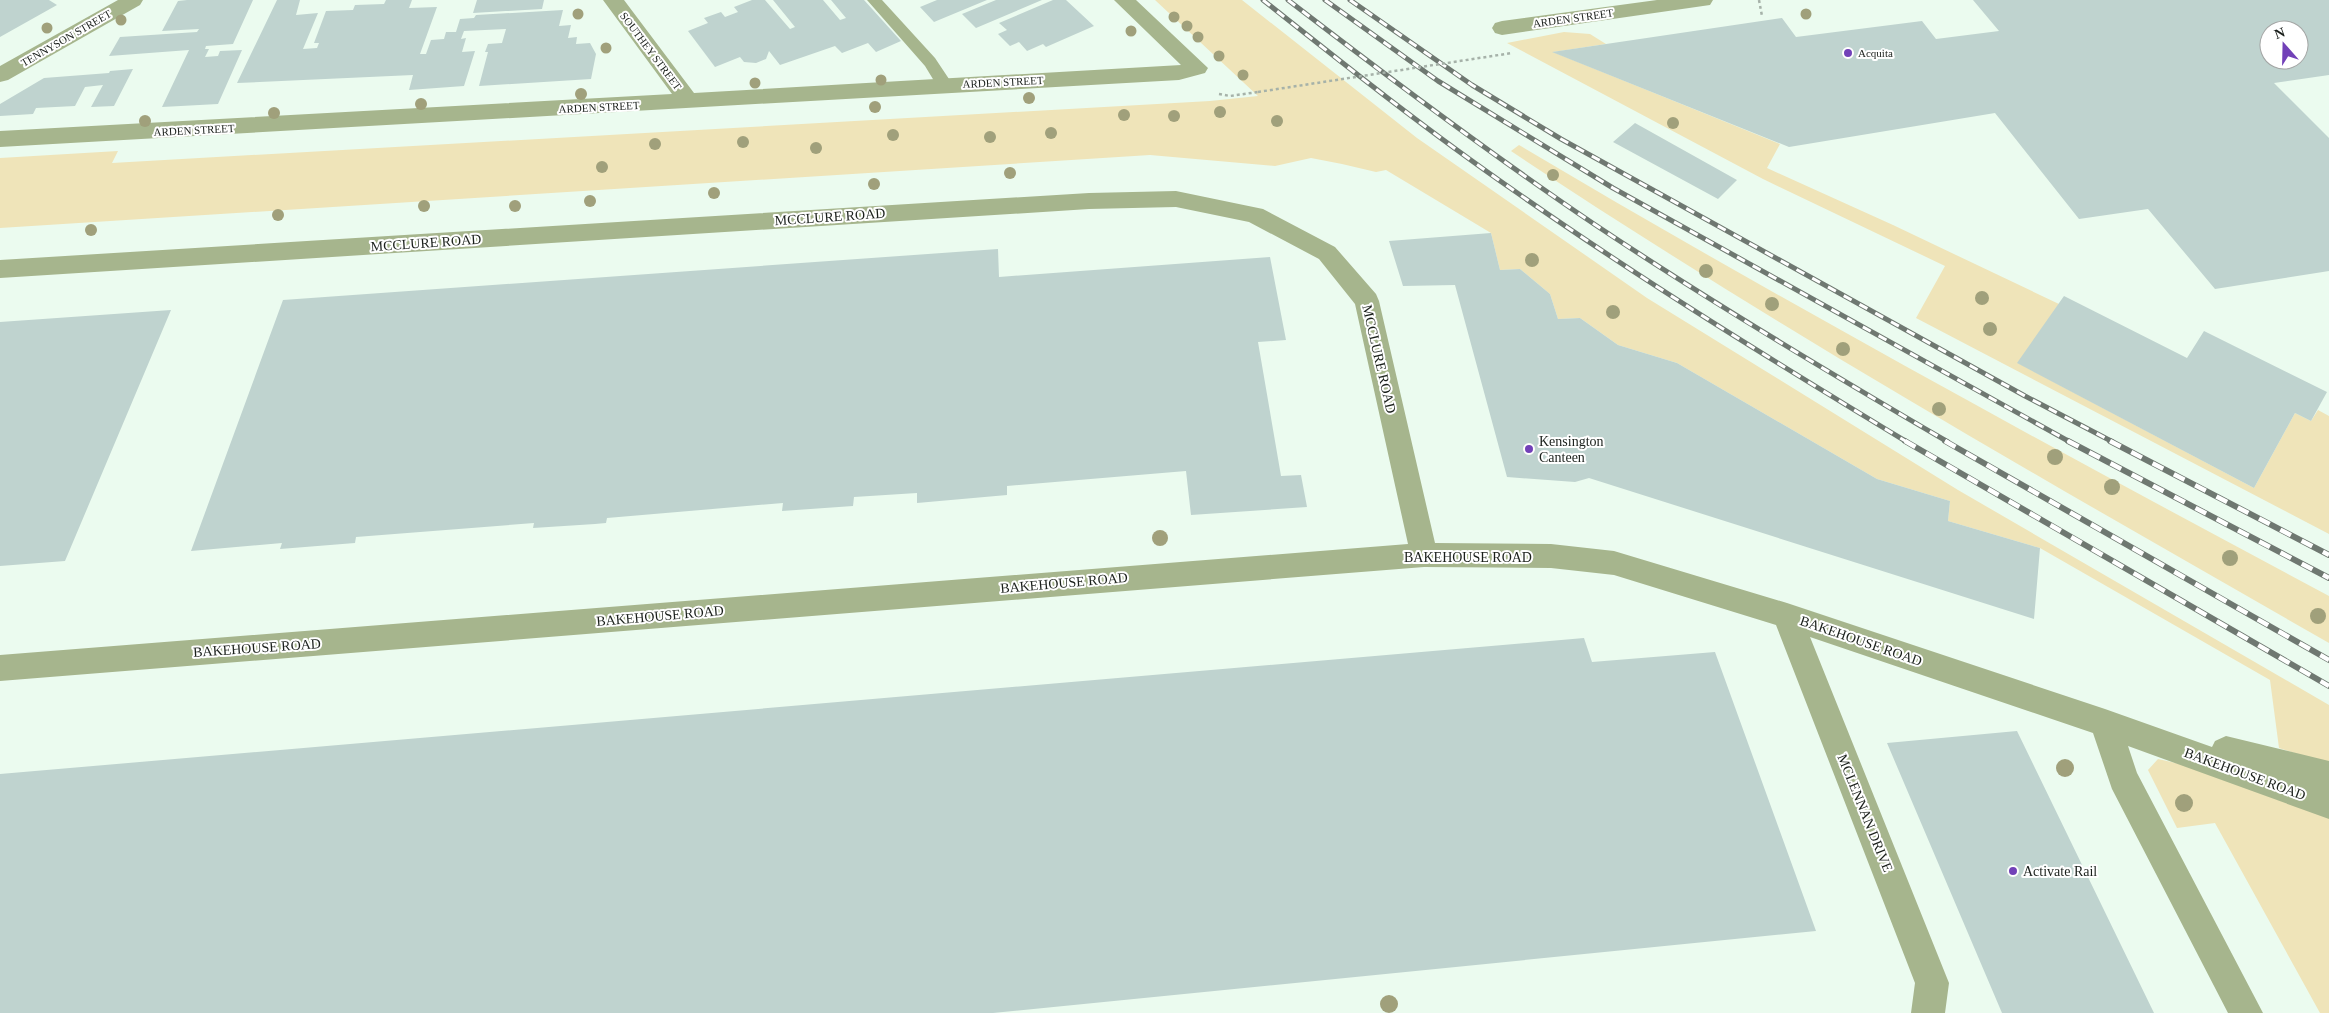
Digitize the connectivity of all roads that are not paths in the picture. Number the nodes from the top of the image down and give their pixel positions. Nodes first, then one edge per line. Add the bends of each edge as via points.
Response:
1 (133, 0) edge
2 (612, 0) edge
3 (874, 0) edge
4 (1124, 0) edge
5 (1703, 0) edge
6 (1502, 28) dead end
7 (0, 75) edge
8 (945, 85) junction
9 (689, 102) junction
10 (0, 139) edge
11 (0, 269) edge
12 (1424, 555) junction
13 (1786, 616) junction
14 (0, 668) edge
15 (2105, 724) junction
16 (2329, 776) edge
17 (2329, 804) edge
18 (1928, 1013) edge
19 (2246, 1013) edge

1 - 7 street, TENNYSON STREET
2 - 9 street, SOUTHEY STREET
3 - 8 lane via 930,62
4 - 8 street, ARDEN STREET via 1197,68 1179,73
5 - 6 street, ARDEN STREET
8 - 9 street, ARDEN STREET
9 - 10 street, ARDEN STREET
11 - 12 street, MCCLURE ROAD via 1089,201 1176,199 1255,215 1327,253 1367,302
12 - 13 street, BAKEHOUSE ROAD via 1551,556 1614,563
12 - 14 street, BAKEHOUSE ROAD
13 - 15 street, BAKEHOUSE ROAD
13 - 18 street, MCLENNAN DRIVE via 1932,983
15 - 16 street, BAKEHOUSE ROAD
15 - 17 street, BAKEHOUSE ROAD
15 - 19 street via 2123,778

